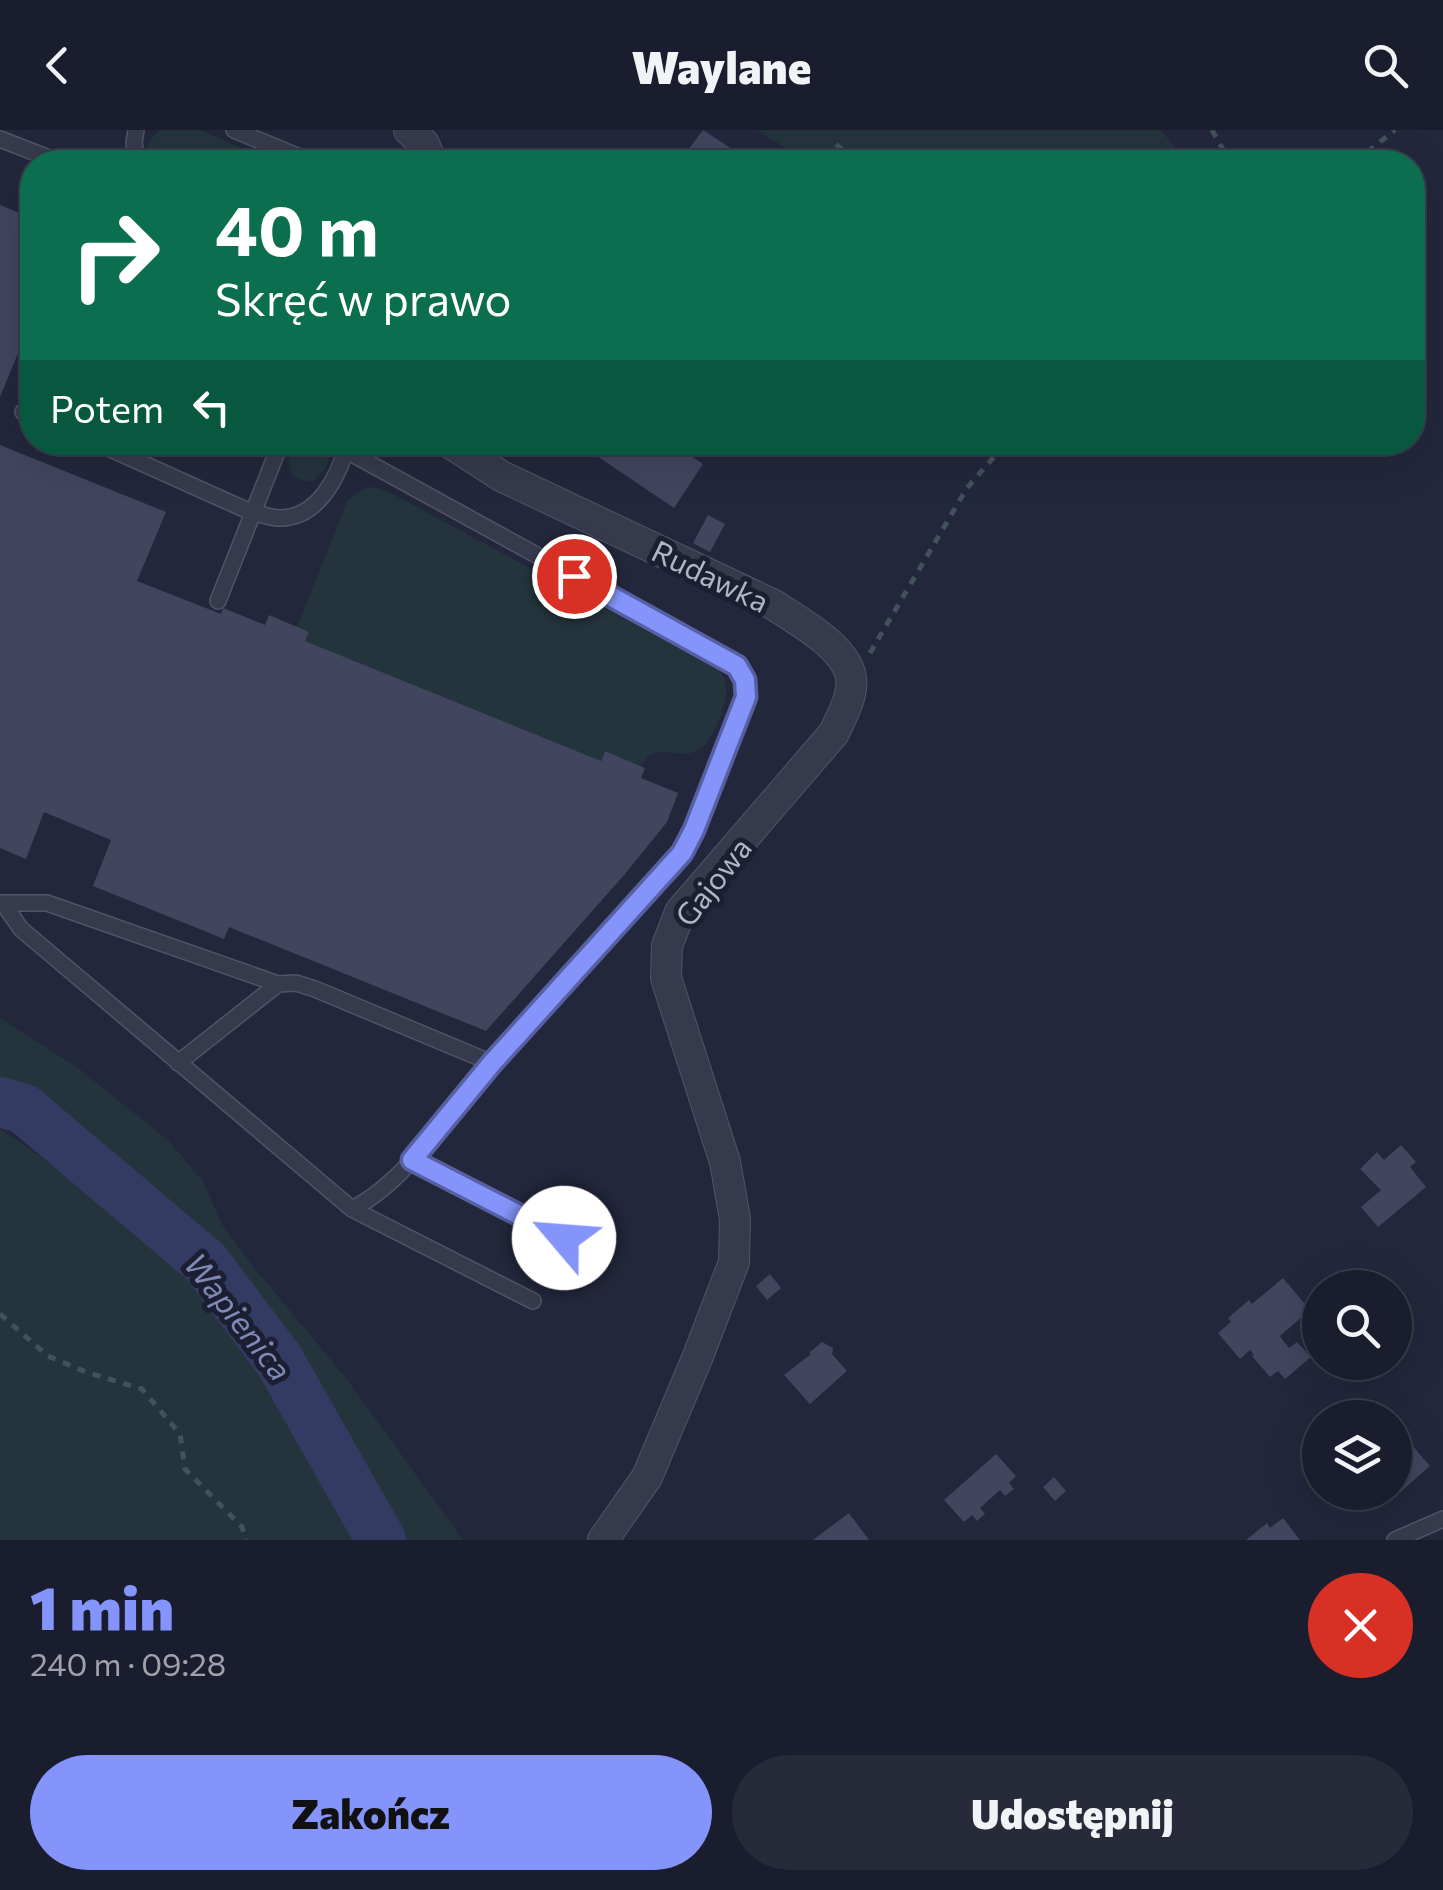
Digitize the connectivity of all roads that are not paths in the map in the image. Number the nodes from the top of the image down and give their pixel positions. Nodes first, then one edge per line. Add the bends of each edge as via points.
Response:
1 (234, 130) edge
2 (408, 130) edge
3 (0, 139) edge
4 (28, 150) edge
5 (283, 150) edge
6 (427, 150) edge
7 (124, 455) edge
8 (276, 455) edge
9 (342, 455) edge
10 (362, 455) edge
11 (468, 455) edge
12 (253, 513) junction
13 (218, 601) dead end
14 (850, 674) joint
15 (1, 903) edge
16 (278, 984) junction
17 (178, 1063) junction
18 (492, 1063) junction
19 (412, 1160) junction
20 (352, 1209) junction
21 (564, 1238) dead end
22 (533, 1301) dead end
23 (1443, 1519) edge
24 (603, 1540) edge
25 (1395, 1540) edge

1 - 5 lane
2 - 6 street
3 - 4 lane
7 - 12 lane
8 - 12 lane
9 - 12 lane via 316,504 291,516
10 - 18 lane via 737,666 745,680 746,697 682,853
11 - 14 street, Rudawka via 774,605 835,649
12 - 13 lane
14 - 24 street, Gajowa via 848,701 834,732 680,912 666,946 666,978 724,1162 735,1219 734,1262 647,1477
15 - 16 lane via 47,902
15 - 17 lane via 21,929
16 - 17 lane
16 - 18 lane via 315,989
17 - 20 lane
18 - 19 lane
19 - 20 lane
19 - 21 lane
20 - 22 lane
23 - 25 lane

